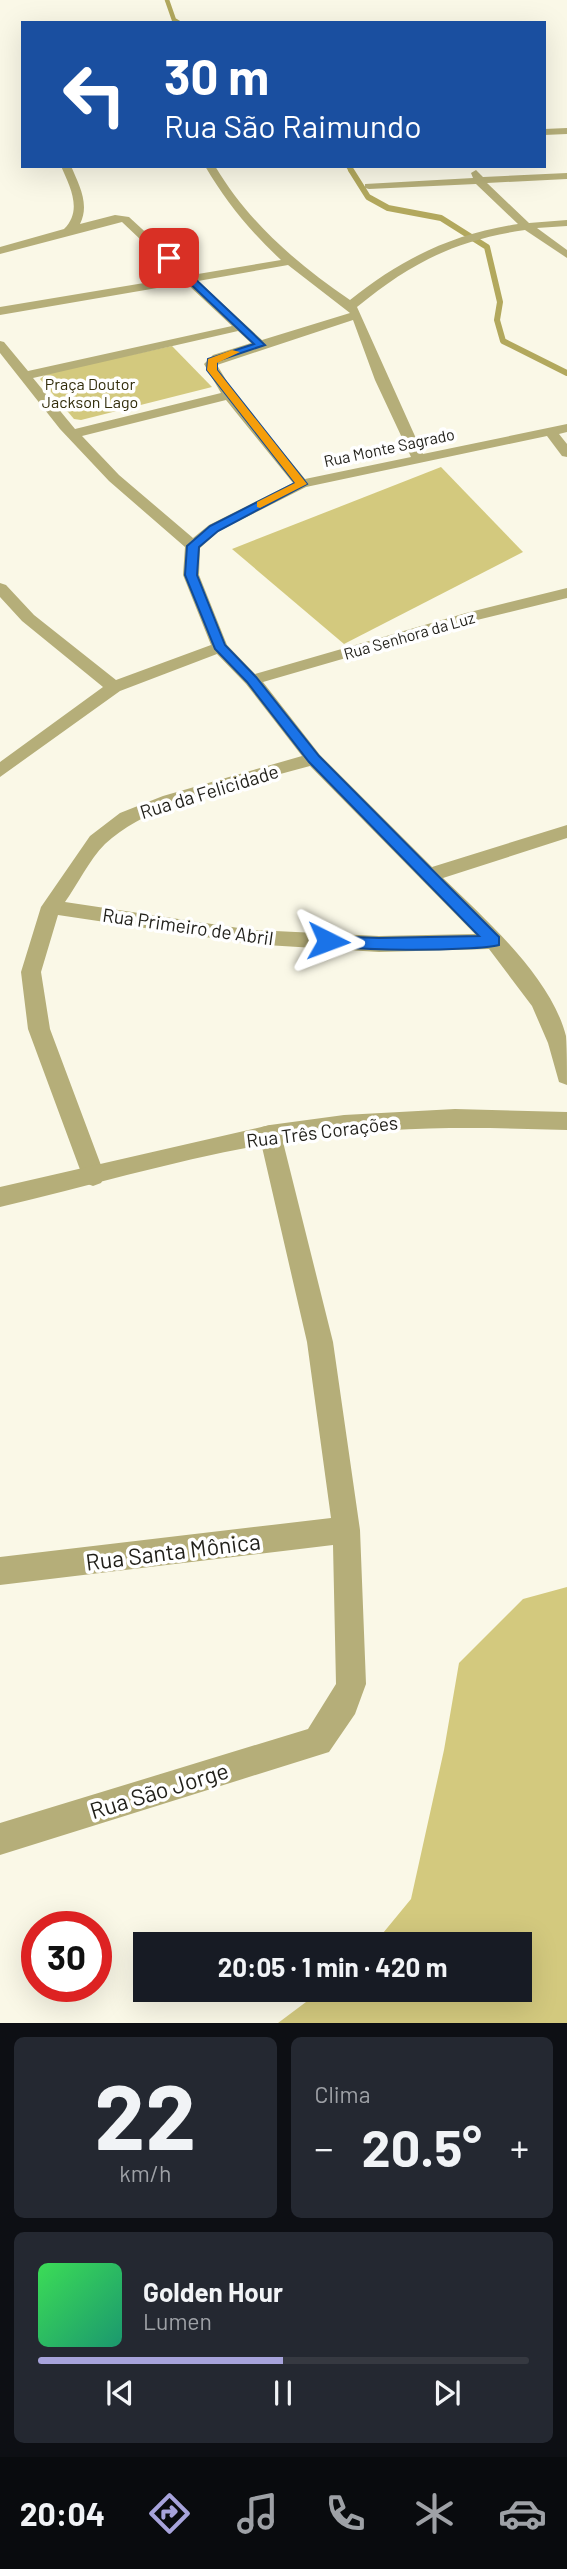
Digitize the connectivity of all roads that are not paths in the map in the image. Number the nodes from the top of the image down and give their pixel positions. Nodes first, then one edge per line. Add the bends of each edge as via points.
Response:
1 (567, 131) edge
2 (546, 132) edge
3 (67, 168) edge
4 (211, 168) edge
5 (474, 168) edge
6 (567, 176) edge
7 (479, 181) junction
8 (369, 186) dead end
9 (567, 223) edge
10 (524, 225) junction
11 (68, 231) junction
12 (0, 251) edge
13 (567, 255) edge
14 (287, 262) junction
15 (191, 279) junction
16 (0, 311) edge
17 (354, 311) junction
18 (242, 327) junction
19 (0, 345) edge
20 (260, 345) junction
21 (23, 376) junction
22 (229, 395) junction
23 (567, 428) edge
24 (550, 431) junction
25 (72, 434) junction
26 (567, 453) edge
27 (418, 458) junction
28 (302, 484) junction
29 (193, 546) junction
30 (0, 588) edge
31 (567, 593) edge
32 (220, 647) junction
33 (252, 680) junction
34 (114, 687) junction
35 (314, 759) junction
36 (0, 771) edge
37 (567, 831) edge
38 (429, 875) junction
39 (51, 907) junction
40 (494, 941) junction
41 (567, 1076) edge
42 (567, 1121) edge
43 (270, 1134) junction
44 (93, 1176) junction
45 (0, 1197) edge
46 (346, 1530) junction
47 (0, 1571) edge
48 (0, 1839) edge

1 - 2 street
3 - 11 street via 82,211
4 - 14 street via 224,192
5 - 7 street
6 - 7 street
7 - 8 street
7 - 10 street
9 - 10 street
10 - 13 street
10 - 17 street via 468,239 411,261
11 - 12 street
11 - 15 street via 122,218
14 - 15 street
14 - 17 street
15 - 16 street
15 - 18 street
17 - 20 street
17 - 27 street
18 - 20 street
18 - 21 street
19 - 21 street
20 - 22 street via 212,361 212,370
21 - 25 street
22 - 25 street
22 - 28 street
23 - 24 street, Rua Monte Sagrado
24 - 26 street
24 - 27 street, Rua Monte Sagrado
25 - 29 street via 114,478
27 - 28 street, Rua Monte Sagrado
28 - 29 street, Rua Monte Sagrado via 214,528
29 - 32 street via 191,575
30 - 34 street via 28,618
31 - 33 street, Rua Senhora da Luz
32 - 33 street
32 - 34 street
33 - 35 street
34 - 36 street
35 - 38 street
35 - 39 street, Rua da Felicidade via 169,800 127,817 96,841
37 - 38 street
38 - 40 street
39 - 40 street, Rua Primeiro de Abril via 252,937 379,944
39 - 44 street, Rua da Felicidade via 31,972 39,1029
40 - 41 street via 541,1002
42 - 43 street, Rua Três Corações via 477,1116
43 - 44 street, Rua Três Corações
43 - 46 street via 320,1342
44 - 45 street, Rua Três Corações
46 - 47 street, Rua Santa Mônica
46 - 48 street, Rua São Jorge via 351,1684 318,1741

